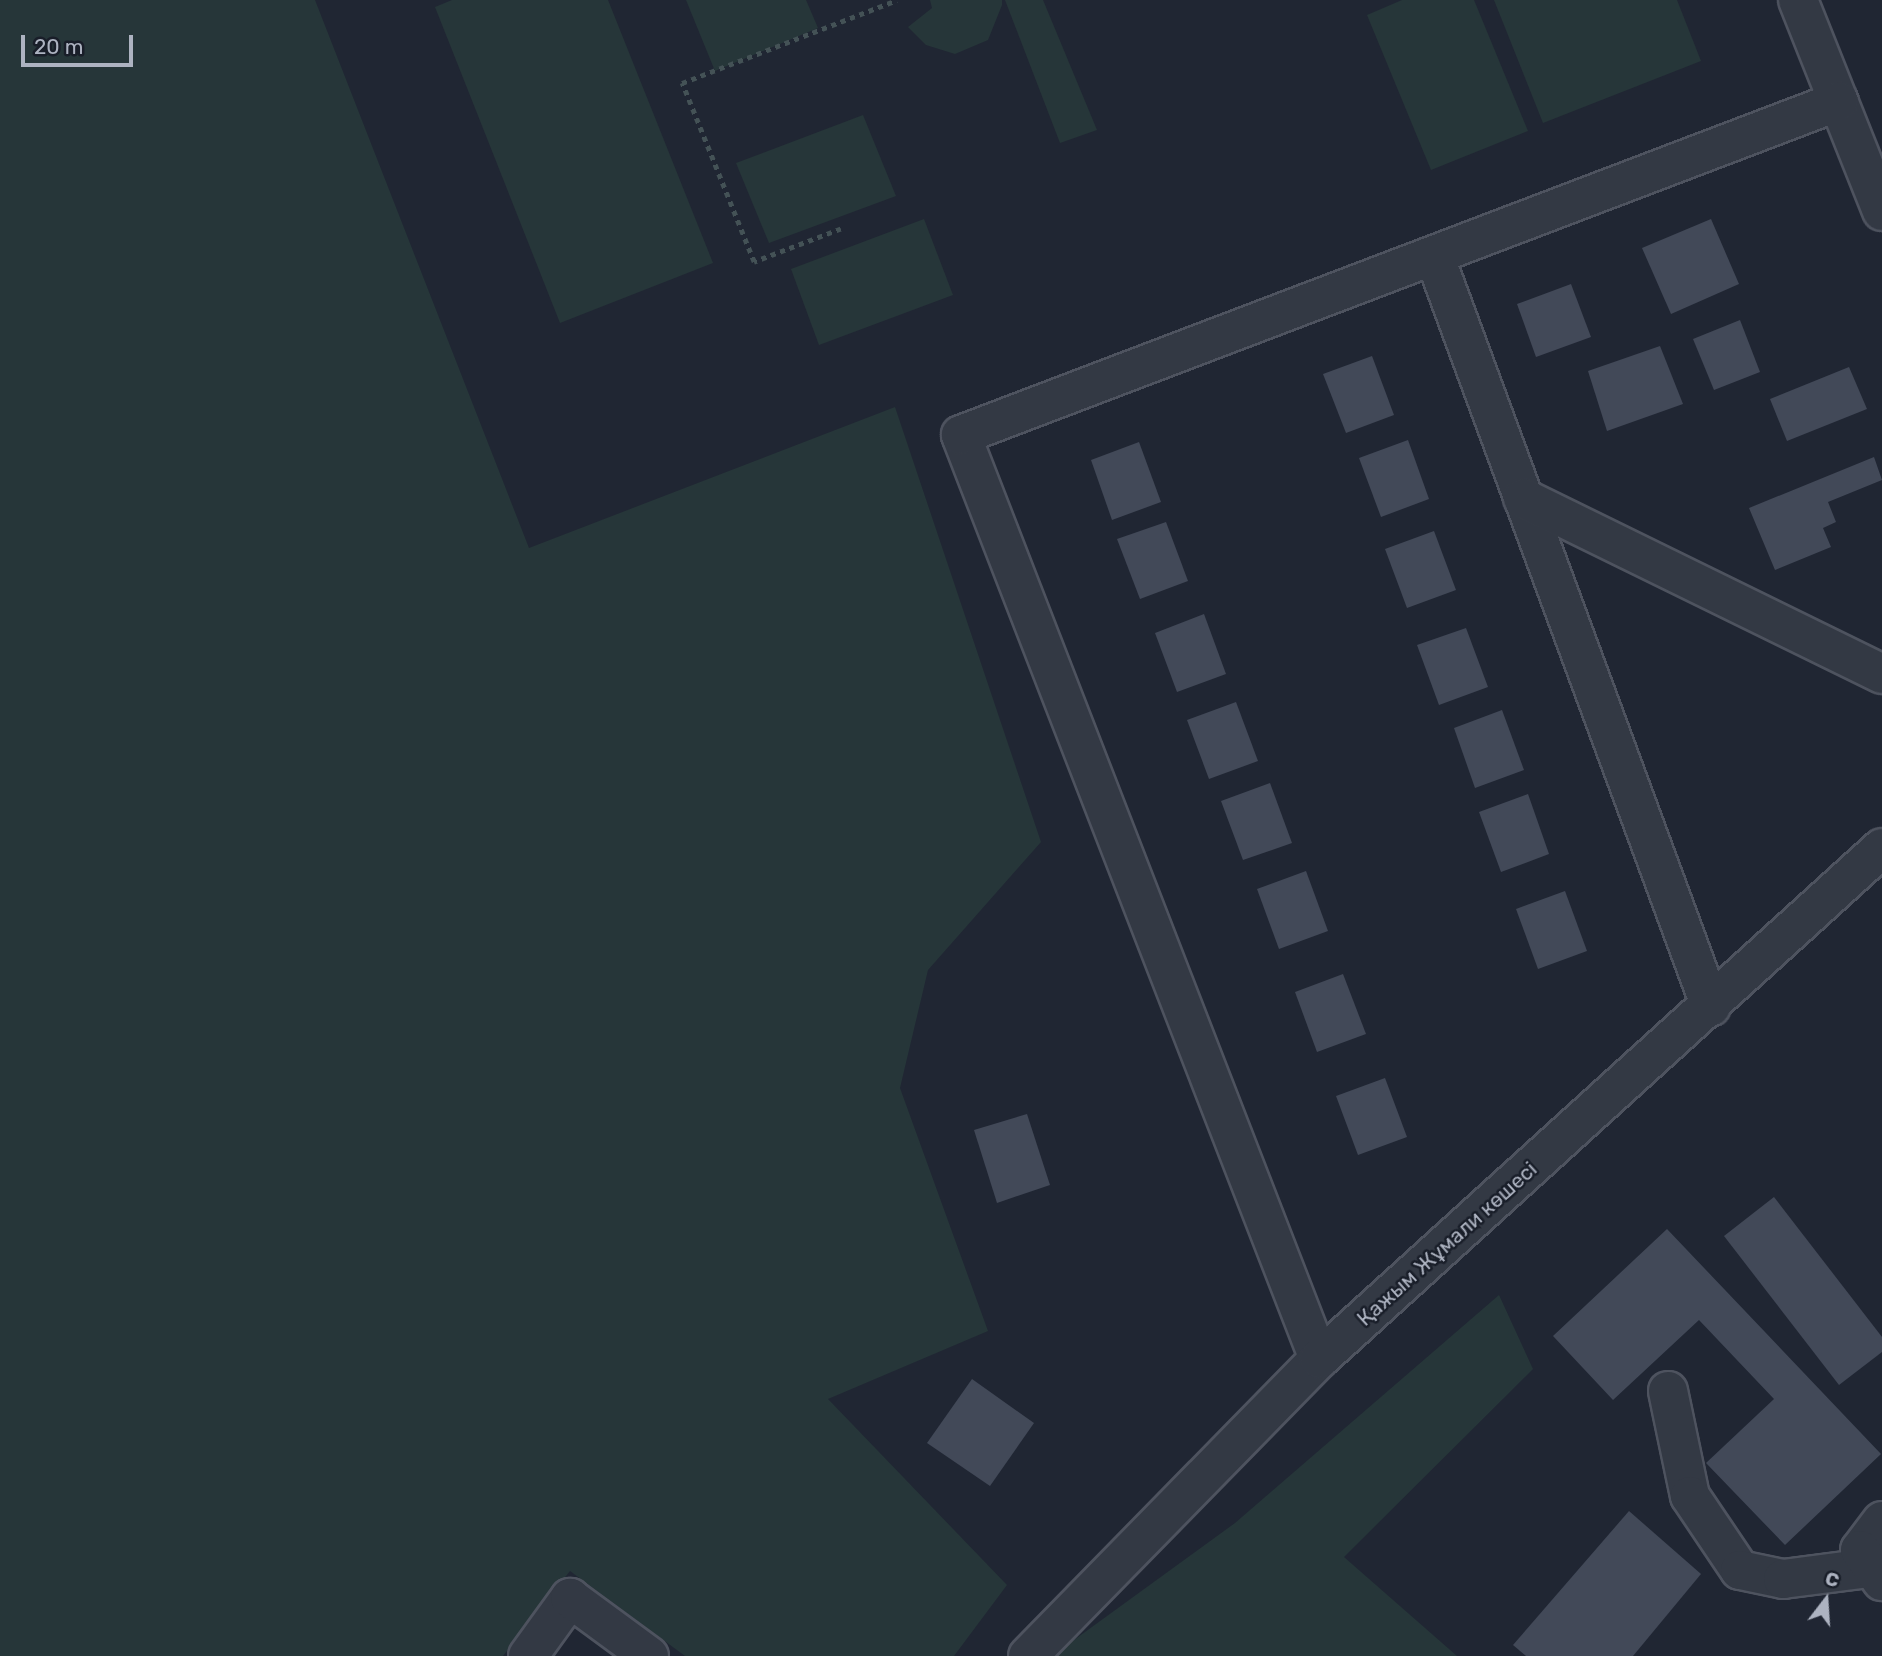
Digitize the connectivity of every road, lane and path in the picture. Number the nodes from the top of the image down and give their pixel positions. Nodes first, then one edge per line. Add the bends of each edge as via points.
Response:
1 (897, 0) edge
2 (1798, 0) edge
3 (1839, 101) junction
4 (1882, 211) edge
5 (841, 229) dead end
6 (1434, 256) junction
7 (1523, 498) junction
8 (1882, 674) edge
9 (1882, 848) edge
10 (1711, 1007) junction
11 (1319, 1359) junction
12 (1668, 1391) dead end
13 (1882, 1521) edge
14 (1876, 1574) edge
15 (528, 1656) edge
16 (649, 1656) edge
17 (1027, 1656) edge

1 - 5 path via 682,83 754,262
2 - 3 street
3 - 4 street
3 - 6 street
6 - 7 street
6 - 11 street via 961,435
7 - 8 street
7 - 10 street
9 - 10 street, Қажым Жұмали көшесі
10 - 11 street, Қажым Жұмали көшесі
11 - 17 street, Қажым Жұмали көшесі
12 - 14 street via 1690,1496 1740,1570 1783,1579
13 - 14 street via 1860,1550
15 - 16 street via 570,1598

